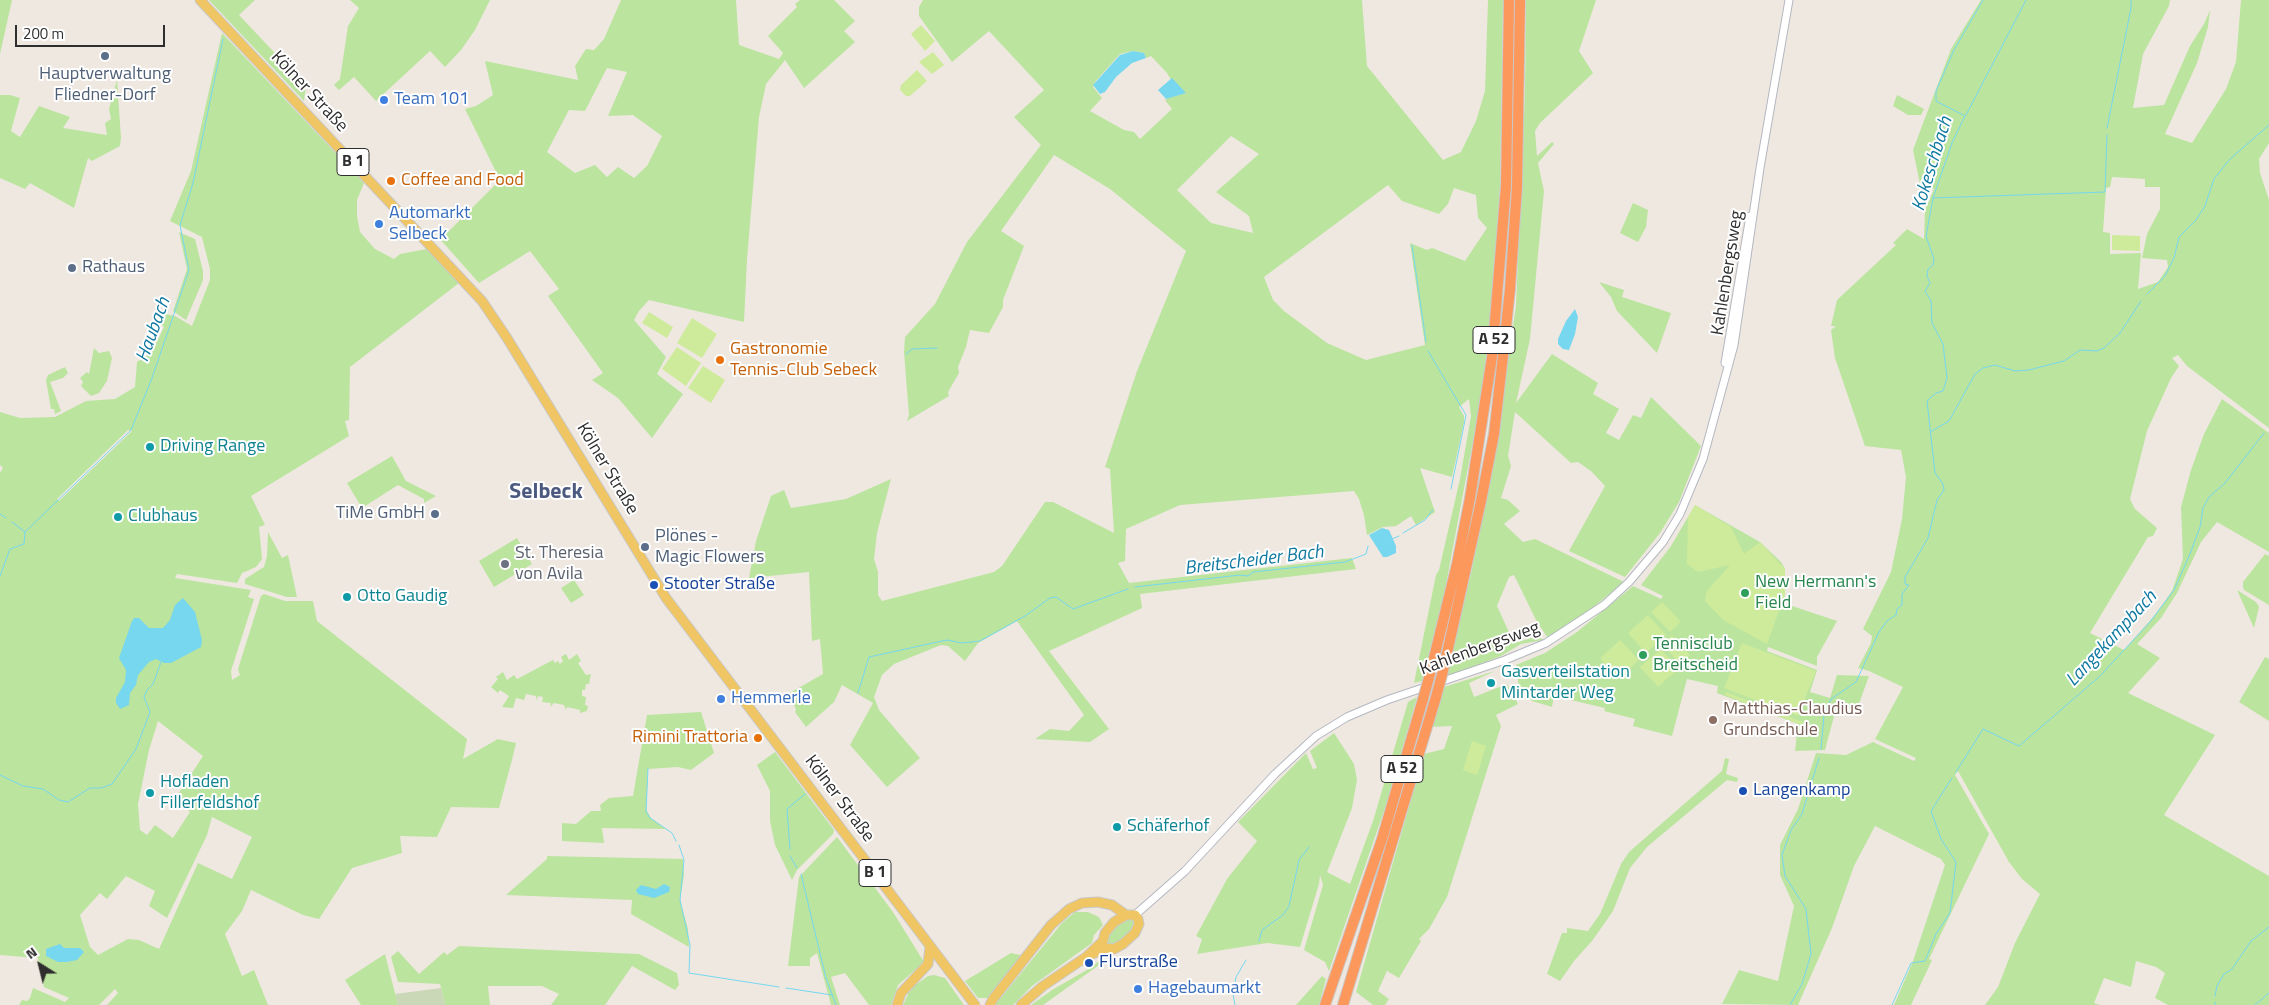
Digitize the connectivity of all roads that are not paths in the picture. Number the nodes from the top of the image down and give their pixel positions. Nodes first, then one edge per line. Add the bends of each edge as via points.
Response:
1 (200, 0) edge
2 (1509, 0) edge
3 (1520, 0) edge
4 (1789, 0) edge
5 (1107, 904) junction
6 (1133, 917) junction
7 (1114, 922) junction
8 (1105, 945) junction
9 (930, 947) junction
10 (946, 967) junction
11 (925, 970) junction
12 (1332, 997) edge
13 (992, 1002) edge
14 (974, 1004) edge
15 (897, 1005) edge
16 (1020, 1005) edge
17 (1325, 1005) edge
18 (1344, 1005) edge

1 - 9 main road, Kölner Straße / B 1 via 486,305 666,598
2 - 12 highway, A 52, bridge via 1506,186 1492,357 1470,498 1430,674
3 - 18 highway, A 52, bridge via 1517,187 1494,434 1443,671
4 - 6 street, Kahlenbergsweg via 1734,345 1708,445 1692,488 1680,514 1647,563 1604,605 1576,626 1536,648 1387,700 1330,727 1281,768
5 - 6 main road
5 - 7 main road
5 - 13 main road via 1082,903 1059,916
6 - 7 main road, Kahlenbergsweg
6 - 8 main road, Kahlenbergsweg via 1135,933 1128,941 1114,949
7 - 8 main road, Kahlenbergsweg via 1105,933
8 - 16 main road, Kahlenbergsweg
9 - 10 main road, Kölner Straße / B 1
9 - 11 main road via 930,960
10 - 11 main road
10 - 14 main road, Kölner Straße / B 1
11 - 15 main road via 908,984
12 - 17 highway
13 - 14 main road

